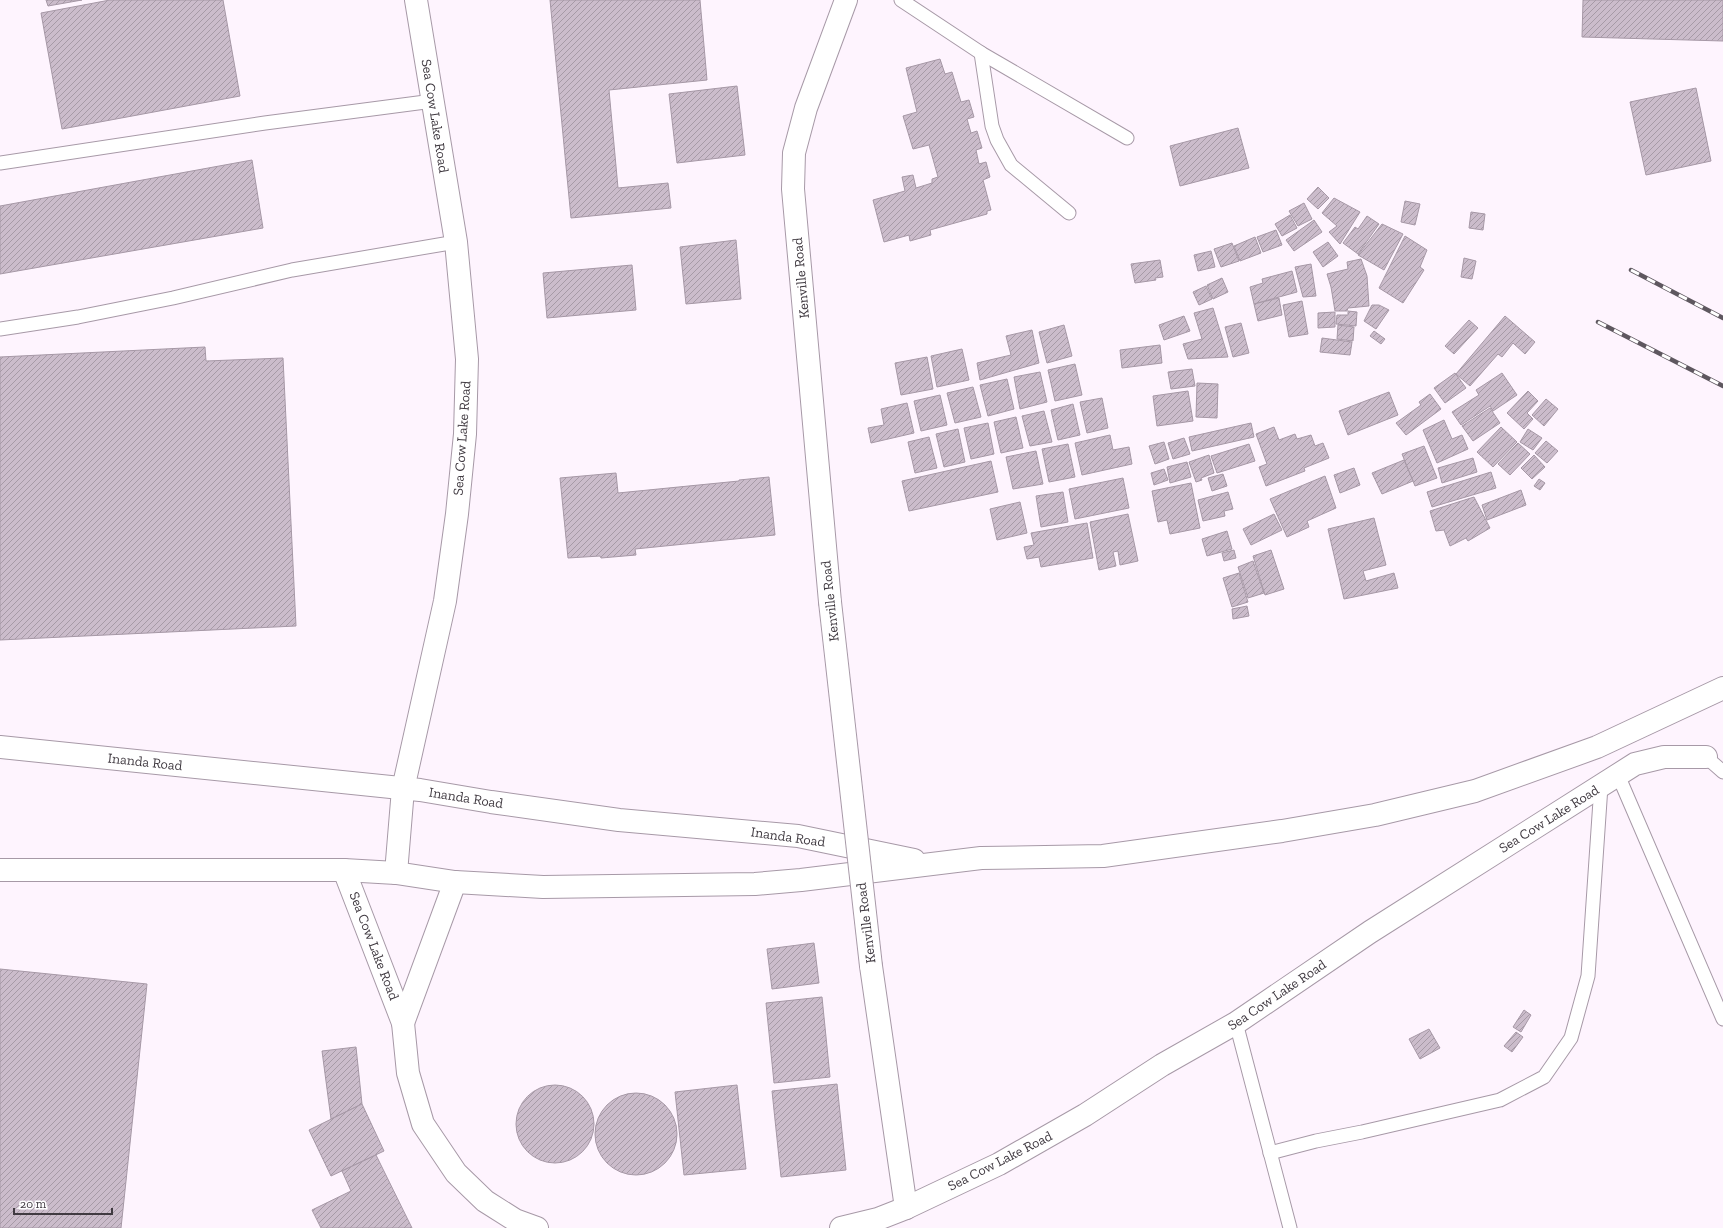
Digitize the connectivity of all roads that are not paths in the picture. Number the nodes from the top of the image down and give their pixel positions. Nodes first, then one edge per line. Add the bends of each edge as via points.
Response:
1 (416, 0) edge
2 (846, 0) edge
3 (901, 0) edge
4 (981, 53) junction
5 (434, 101) junction
6 (1127, 138) dead end
7 (0, 163) edge
8 (1069, 213) dead end
9 (456, 242) junction
10 (0, 329) edge
11 (1723, 688) edge
12 (0, 747) edge
13 (1706, 757) joint
14 (1723, 772) edge
15 (1610, 781) junction
16 (403, 789) junction
17 (931, 864) junction
18 (0, 870) edge
19 (344, 870) junction
20 (396, 873) junction
21 (455, 882) junction
22 (1723, 1019) edge
23 (403, 1023) junction
24 (1236, 1023) junction
25 (1270, 1153) junction
26 (906, 1208) junction
27 (537, 1228) edge
28 (841, 1228) edge
29 (1290, 1228) edge

1 - 5 street, Sea Cow Lake Road
2 - 26 street, Kenville Road, bridge via 806,108 794,153 793,189 830,602 871,966
3 - 4 lane
4 - 6 lane
4 - 8 lane via 992,126 997,140 1011,165
5 - 7 lane via 265,123
5 - 9 street, Sea Cow Lake Road
9 - 10 lane via 292,270 78,317
9 - 16 street, Sea Cow Lake Road via 467,359 465,434 445,601
11 - 17 street, Inanda Road via 1597,747 1475,791 1375,815 1103,856 981,858
12 - 16 street, Inanda Road
13 - 14 lane
13 - 15 street, Sea Cow Lake Road via 1664,757 1635,764
15 - 22 lane
15 - 24 street, Sea Cow Lake Road via 1370,932
15 - 25 lane via 1588,976 1570,1038 1544,1077 1500,1100 1316,1140
16 - 17 street, Inanda Road via 619,820 798,836
16 - 20 street, Sea Cow Lake Road
17 - 21 street, Inanda Road via 755,884 543,888
18 - 19 street, Inanda Road
19 - 20 street, Inanda Road
19 - 23 street, Sea Cow Lake Road
20 - 21 street, Inanda Road
21 - 23 street, Sea Cow Lake Road
23 - 27 street, Sea Cow Lake Road via 408,1073 423,1124 456,1173 485,1201 515,1220
24 - 25 lane
24 - 26 street, Sea Cow Lake Road via 999,1164
25 - 29 lane
26 - 28 street, Sea Cow Lake Road via 878,1219

